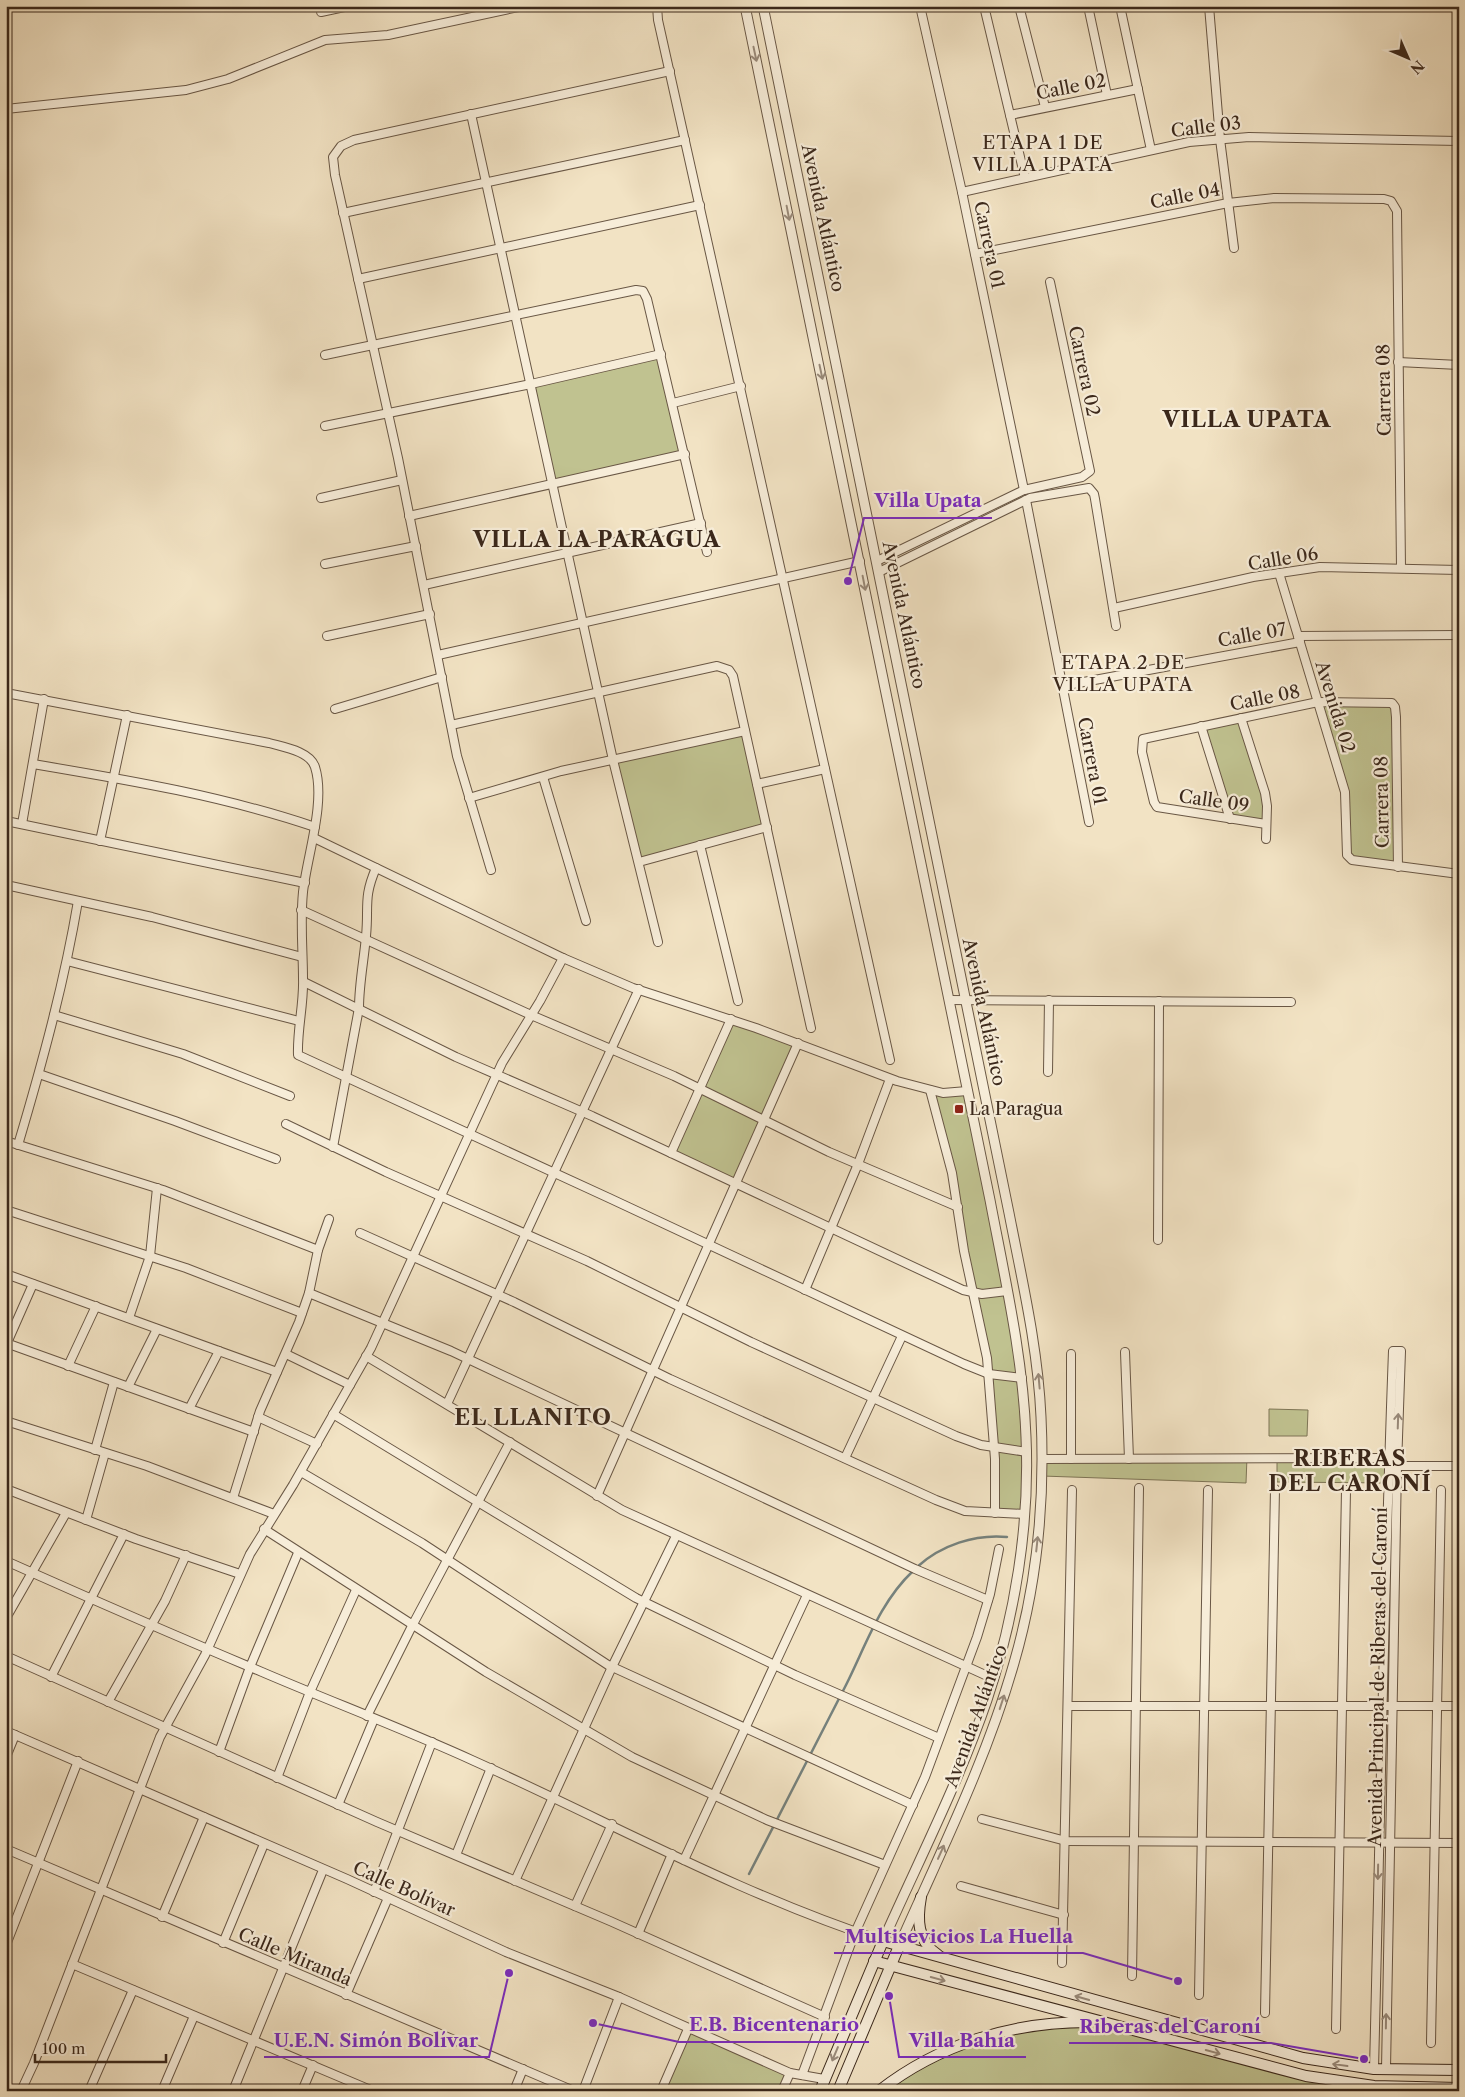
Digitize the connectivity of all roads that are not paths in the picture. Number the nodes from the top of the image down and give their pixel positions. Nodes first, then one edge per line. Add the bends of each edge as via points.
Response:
1 (349, 6) edge
2 (523, 6) edge
3 (657, 6) edge
4 (745, 6) edge
5 (763, 6) edge
6 (920, 6) edge
7 (984, 6) edge
8 (1019, 6) edge
9 (1088, 6) edge
10 (1120, 6) edge
11 (1209, 6) edge
12 (321, 12) dead end
13 (670, 71) junction
14 (1138, 89) junction
15 (1107, 95) junction
16 (1045, 108) junction
17 (6, 109) edge
18 (471, 114) junction
19 (1010, 114) junction
20 (1220, 139) junction
21 (686, 140) junction
22 (1459, 141) edge
23 (1151, 150) junction
24 (1026, 178) junction
25 (486, 183) junction
26 (962, 192) junction
27 (1228, 203) junction
28 (700, 205) junction
29 (1397, 211) joint
30 (343, 213) junction
31 (500, 246) junction
32 (1234, 248) dead end
33 (975, 254) junction
34 (358, 278) junction
35 (1050, 282) dead end
36 (515, 314) junction
37 (373, 346) junction
38 (661, 354) junction
39 (325, 355) dead end
40 (1398, 362) junction
41 (1459, 364) edge
42 (530, 384) junction
43 (741, 386) junction
44 (673, 403) junction
45 (388, 414) junction
46 (325, 426) dead end
47 (685, 454) junction
48 (402, 480) junction
49 (553, 485) junction
50 (1024, 490) junction
51 (321, 498) dead end
52 (1026, 500) junction
53 (409, 516) junction
54 (700, 523) junction
55 (416, 546) junction
56 (568, 552) junction
57 (707, 552) dead end
58 (860, 561) junction
59 (876, 561) junction
60 (325, 564) dead end
61 (1401, 568) junction
62 (1459, 570) edge
63 (879, 572) junction
64 (1279, 573) junction
65 (783, 579) junction
66 (424, 585) junction
67 (1114, 608) junction
68 (430, 614) junction
69 (584, 622) junction
70 (1116, 626) dead end
71 (1459, 635) edge
72 (326, 636) dead end
73 (1299, 639) junction
74 (438, 656) junction
75 (442, 677) junction
76 (1062, 686) junction
77 (598, 691) junction
78 (6, 693) edge
79 (44, 700) junction
80 (1318, 702) junction
81 (1395, 708) joint
82 (335, 709) dead end
83 (127, 715) junction
84 (1241, 718) junction
85 (451, 725) junction
86 (1201, 726) junction
87 (745, 731) junction
88 (613, 760) junction
89 (32, 764) junction
90 (825, 770) junction
91 (543, 777) junction
92 (114, 778) junction
93 (757, 784) junction
94 (469, 798) junction
95 (1158, 807) joint
96 (1230, 819) junction
97 (6, 821) edge
98 (1089, 822) dead end
99 (22, 824) junction
100 (1266, 824) junction
101 (767, 826) junction
102 (315, 827) junction
103 (314, 838) junction
104 (1266, 839) dead end
105 (100, 841) junction
106 (700, 845) junction
107 (639, 862) junction
108 (1398, 866) junction
109 (376, 868) junction
110 (490, 870) dead end
111 (1458, 875) edge
112 (304, 883) junction
113 (6, 885) edge
114 (78, 901) junction
115 (301, 910) junction
116 (586, 921) dead end
117 (366, 941) junction
118 (658, 942) dead end
119 (302, 957) junction
120 (563, 958) junction
121 (67, 961) junction
122 (304, 982) junction
123 (638, 989) junction
124 (965, 999) junction
125 (738, 1000) dead end
126 (949, 1000) junction
127 (1048, 1000) junction
128 (1159, 1001) junction
129 (1291, 1002) dead end
130 (359, 1008) junction
131 (54, 1015) junction
132 (531, 1015) junction
133 (731, 1019) junction
134 (298, 1021) junction
135 (811, 1028) dead end
136 (798, 1043) junction
137 (612, 1050) junction
138 (890, 1060) dead end
139 (1048, 1072) dead end
140 (39, 1074) junction
141 (496, 1074) junction
142 (346, 1078) junction
143 (890, 1079) junction
144 (701, 1090) junction
145 (930, 1090) junction
146 (967, 1090) junction
147 (290, 1096) dead end
148 (582, 1112) junction
149 (764, 1121) junction
150 (286, 1124) dead end
151 (469, 1134) junction
152 (6, 1141) edge
153 (18, 1145) junction
154 (333, 1147) junction
155 (671, 1153) junction
156 (276, 1159) dead end
157 (858, 1164) junction
158 (555, 1173) junction
159 (736, 1184) junction
160 (157, 1188) junction
161 (440, 1195) junction
162 (958, 1207) junction
163 (6, 1210) edge
164 (329, 1219) dead end
165 (831, 1228) junction
166 (360, 1233) dead end
167 (526, 1234) junction
168 (1158, 1240) dead end
169 (708, 1245) junction
170 (318, 1250) junction
171 (150, 1256) junction
172 (413, 1256) junction
173 (6, 1274) edge
174 (33, 1284) junction
175 (805, 1290) junction
176 (1007, 1291) junction
177 (309, 1292) junction
178 (973, 1293) junction
179 (498, 1295) junction
180 (96, 1306) junction
181 (682, 1309) junction
182 (302, 1313) junction
183 (128, 1318) junction
184 (384, 1322) junction
185 (157, 1329) junction
186 (902, 1336) junction
187 (7, 1343) edge
188 (219, 1351) junction
189 (1125, 1352) dead end
190 (286, 1354) junction
191 (1070, 1354) dead end
192 (366, 1356) junction
193 (469, 1359) junction
194 (68, 1366) junction
195 (653, 1371) junction
196 (277, 1372) junction
197 (989, 1374) junction
198 (1022, 1378) junction
199 (114, 1382) junction
200 (350, 1385) junction
201 (128, 1387) junction
202 (874, 1397) junction
203 (447, 1404) junction
204 (189, 1409) junction
205 (333, 1414) junction
206 (258, 1417) junction
207 (6, 1421) edge
208 (254, 1432) junction
209 (626, 1433) junction
210 (510, 1442) junction
211 (317, 1444) junction
212 (994, 1448) junction
213 (96, 1450) junction
214 (1027, 1452) junction
215 (105, 1453) junction
216 (845, 1458) junction
217 (1129, 1458) junction
218 (1042, 1459) junction
219 (1071, 1459) junction
220 (1394, 1461) junction
221 (1459, 1466) edge
222 (301, 1472) junction
223 (1139, 1488) dead end
224 (1275, 1489) dead end
225 (1072, 1490) dead end
226 (1208, 1490) dead end
227 (1346, 1490) dead end
228 (1440, 1490) dead end
229 (7, 1491) edge
230 (597, 1496) junction
231 (233, 1498) junction
232 (478, 1501) junction
233 (66, 1513) junction
234 (995, 1513) junction
235 (274, 1514) junction
236 (1024, 1514) junction
237 (86, 1520) junction
238 (264, 1529) junction
239 (124, 1534) junction
240 (676, 1536) junction
241 (999, 1550) dead end
242 (298, 1553) junction
243 (186, 1556) junction
244 (448, 1560) junction
245 (6, 1561) edge
246 (33, 1573) junction
247 (240, 1574) junction
248 (356, 1590) junction
249 (807, 1595) junction
250 (93, 1599) junction
251 (988, 1600) junction
252 (643, 1601) junction
253 (6, 1618) edge
254 (152, 1625) junction
255 (412, 1626) junction
256 (208, 1649) junction
257 (6, 1656) edge
258 (774, 1665) junction
259 (250, 1667) junction
260 (612, 1667) junction
261 (966, 1668) junction
262 (51, 1677) junction
263 (994, 1679) junction
264 (310, 1692) junction
265 (108, 1702) junction
266 (1136, 1705) junction
267 (1204, 1705) junction
268 (1271, 1705) junction
269 (1343, 1705) junction
270 (1381, 1705) junction
271 (1392, 1705) junction
272 (1437, 1705) junction
273 (1068, 1706) junction
274 (1459, 1706) edge
275 (371, 1718) junction
276 (165, 1728) junction
277 (745, 1729) junction
278 (583, 1730) junction
279 (6, 1731) edge
280 (15, 1735) junction
281 (939, 1738) junction
282 (432, 1742) junction
283 (220, 1752) junction
284 (6, 1757) edge
285 (78, 1761) junction
286 (490, 1768) junction
287 (277, 1778) junction
288 (140, 1788) junction
289 (714, 1795) junction
290 (554, 1796) junction
291 (338, 1805) junction
292 (913, 1805) junction
293 (204, 1817) junction
294 (982, 1818) dead end
295 (612, 1824) junction
296 (397, 1830) junction
297 (1066, 1841) junction
298 (1134, 1842) junction
299 (1201, 1843) junction
300 (1268, 1843) junction
301 (1340, 1843) junction
302 (1379, 1843) junction
303 (1389, 1843) junction
304 (1434, 1843) junction
305 (1459, 1843) edge
306 (264, 1844) junction
307 (6, 1849) edge
308 (672, 1854) junction
309 (456, 1855) junction
310 (684, 1860) junction
311 (39, 1864) junction
312 (885, 1865) junction
313 (323, 1870) junction
314 (515, 1881) junction
315 (961, 1886) dead end
316 (101, 1890) junction
317 (374, 1892) junction
318 (921, 1897) junction
319 (388, 1898) junction
320 (575, 1906) junction
321 (1064, 1915) junction
322 (162, 1917) junction
323 (856, 1932) junction
324 (638, 1934) junction
325 (882, 1941) junction
326 (223, 1942) junction
327 (6, 1945) edge
328 (899, 1946) junction
329 (943, 1959) junction
330 (874, 1961) junction
331 (1062, 1963) dead end
332 (72, 1964) junction
333 (891, 1967) junction
334 (284, 1969) junction
335 (1132, 1976) dead end
336 (133, 1990) junction
337 (346, 1995) junction
338 (1199, 1995) dead end
339 (619, 1997) junction
340 (1265, 2012) dead end
341 (194, 2016) junction
342 (824, 2017) junction
343 (1104, 2022) junction
344 (688, 2029) junction
345 (1336, 2029) dead end
346 (254, 2041) junction
347 (1431, 2043) dead end
348 (313, 2065) junction
349 (1374, 2068) junction
350 (523, 2069) junction
351 (1386, 2069) junction
352 (1459, 2070) edge
353 (790, 2073) junction
354 (802, 2075) junction
355 (824, 2079) junction
356 (1459, 2088) edge
357 (21, 2091) edge
358 (89, 2091) edge
359 (162, 2091) edge
360 (233, 2091) edge
361 (302, 2091) edge
362 (372, 2091) edge
363 (514, 2091) edge
364 (574, 2091) edge
365 (584, 2091) edge
366 (661, 2091) edge
367 (782, 2091) edge
368 (820, 2091) edge
369 (838, 2091) edge
370 (879, 2091) edge

1 - 12 street
2 - 17 street via 396,34 325,40 228,79 186,90
3 - 13 street
4 -> 58 street, Avenida Atlántico
5 - 59 street, Avenida Atlántico
6 - 26 street, Carrera 01
7 - 19 street
8 - 16 street
9 - 15 street
10 - 14 street
11 - 20 street
13 - 18 street
13 - 21 street
14 - 15 street, Calle 02
14 - 23 street
15 - 16 street, Calle 02
16 - 19 street, Calle 02
18 - 25 street
18 - 30 street via 354,140 341,146 335,152 333,163
19 - 24 street
20 - 22 street, Calle 03
20 - 23 street, Calle 03
20 - 27 street
21 - 25 street
21 - 28 street
23 - 24 street, Calle 03
24 - 26 street, Calle 03
25 - 30 street
25 - 31 street
26 - 33 street, Carrera 01
27 - 29 street, Calle 04 via 1274,198 1384,199 1391,201
27 - 32 street
27 - 33 street, Calle 04
28 - 31 street
28 - 43 street
29 - 40 street, Carrera 08
30 - 34 street
31 - 34 street
31 - 36 street
33 - 50 street, Carrera 01
34 - 37 street
35 - 50 street, Carrera 02 via 1090,471 1082,477
36 - 37 street
36 - 38 street via 641,290 647,299
36 - 42 street
37 - 39 street
37 - 45 street
38 - 42 street
38 - 44 street
40 - 41 street
40 - 61 street, Carrera 08
42 - 45 street
42 - 49 street
43 - 44 street
43 - 65 street
44 - 47 street
45 - 46 street
45 - 48 street
47 - 49 street
47 - 54 street
48 - 51 street
48 - 53 street
49 - 53 street
49 - 56 street
50 - 59 street
52 - 63 street
52 - 67 street via 1085,488 1094,494
52 - 76 street, Carrera 01
53 - 55 street
54 - 56 street
54 - 57 street
55 - 60 street
55 - 66 street
56 - 66 street
56 - 69 street
58 - 65 street
58 -> 126 street, Avenida Atlántico
59 - 63 street, Avenida Atlántico
61 - 62 street, Calle 06
61 - 64 street, Calle 06 via 1320,567
63 - 124 street, Avenida Atlántico
64 - 67 street, Calle 06
64 - 73 street, Avenida 02
65 - 69 street
65 - 90 street
66 - 68 street
67 - 70 street
68 - 72 street
68 - 74 street
69 - 74 street
69 - 77 street
71 - 73 street, Calle 07
73 - 76 street, Calle 07
73 - 80 street, Avenida 02
74 - 75 street
75 - 82 street
75 - 85 street
76 - 98 street, Carrera 01
77 - 85 street
77 - 87 street via 722,667 733,676
77 - 88 street
78 - 79 street
79 - 83 street
79 - 89 street
80 - 81 street, Calle 08 via 1388,702
80 - 84 street, Calle 08
80 - 108 street, Avenida 02 via 1345,792 1346,852 1352,860
81 - 108 street, Carrera 08
83 - 92 street
83 - 102 street via 269,743 302,754 315,766
84 - 86 street, Calle 08
84 - 100 street via 1265,793
85 - 94 street
86 - 95 street, Calle 08 via 1146,737 1142,741 1152,794
86 - 96 street
87 - 88 street
87 - 93 street
88 - 91 street
88 - 107 street
89 - 92 street
89 - 99 street
90 - 93 street
90 - 138 street
91 - 94 street
91 - 116 street
92 - 102 street via 247,806
92 - 105 street
93 - 101 street
94 - 110 street
95 - 96 street, Calle 09
96 - 100 street, Calle 09
97 - 99 street
99 - 105 street
100 - 104 street
101 - 106 street
101 - 135 street
102 - 103 street
103 - 109 street
103 - 112 street
105 - 112 street
106 - 107 street
106 - 125 street
107 - 118 street
108 - 111 street
109 - 117 street via 366,898
109 - 120 street
112 - 115 street
113 - 114 street
114 - 119 street
114 - 121 street
115 - 117 street
115 - 119 street
117 - 130 street
117 - 132 street
119 - 122 street
120 - 123 street
120 - 132 street
121 - 131 street
121 - 134 street
122 - 130 street
122 - 134 street
123 - 133 street
123 - 137 street
124 - 126 street
124 - 127 street
218 -> 124 street, Avenida Atlántico via 1040,1396 1032,1334
126 - 146 street, Avenida Atlántico
127 - 128 street
127 - 139 street
128 - 129 street
128 - 168 street
130 - 141 street
130 - 142 street
131 - 140 street
131 - 147 street via 183,1054
132 - 137 street
132 - 141 street
133 - 136 street
133 - 144 street
134 - 142 street via 298,1055
136 - 143 street
136 - 149 street
137 - 144 street
137 - 148 street
140 - 153 street
140 - 156 street
141 - 148 street
141 - 151 street
142 - 151 street
142 - 154 street
143 - 145 street
143 - 157 street
144 - 149 street
144 - 155 street
145 - 146 street via 952,1093
145 - 162 street
146 - 176 street, Avenida Atlántico
148 - 155 street
148 - 158 street
149 - 157 street
149 - 159 street
150 - 154 street
151 - 158 street
151 - 161 street
152 - 153 street
153 - 160 street
154 - 161 street
155 - 159 street
157 - 162 street
157 - 165 street
158 - 167 street
158 - 169 street
159 - 165 street
159 - 169 street
160 - 170 street
160 - 171 street
161 - 167 street
161 - 172 street
162 - 178 street
163 - 171 street
164 - 170 street
165 - 175 street
165 - 178 street
166 - 172 street
167 - 179 street
167 - 181 street
169 - 175 street
169 - 181 street
170 - 177 street
171 - 182 street
171 - 183 street
172 - 179 street
172 - 184 street
173 - 174 street
174 - 180 street
174 - 187 street
175 - 186 street
176 - 178 street
176 - 198 street, Avenida Atlántico
177 - 182 street
177 - 184 street
178 - 197 street
179 - 193 street
179 - 195 street
180 - 183 street
180 - 194 street
181 - 195 street
181 - 202 street
182 - 190 street
183 - 185 street
184 - 192 street
184 - 193 street
185 - 188 street
185 - 201 street
186 - 197 street
186 - 202 street
187 - 194 street
188 - 196 street
188 - 204 street
189 - 217 street
190 - 196 street
190 - 200 street
191 - 219 street
192 - 200 street
192 - 203 street
193 - 203 street
193 - 209 street
194 - 199 street
195 - 209 street
195 - 216 street
196 - 206 street
197 - 198 street
197 - 212 street
198 - 214 street, Avenida Atlántico
199 - 201 street
199 - 213 street
200 - 205 street
201 - 204 street
202 - 212 street via 956,1436
202 - 216 street
203 - 210 street
204 - 208 street
205 - 211 street
205 - 232 street
206 - 208 street
206 - 211 street
207 - 213 street
208 - 231 street
209 - 230 street
209 - 251 street
210 - 230 street
210 - 232 street
211 - 222 street
212 - 214 street
212 - 234 street
213 - 215 street
214 - 236 street, Avenida Atlántico
215 - 231 street
215 - 237 street
216 - 234 street via 953,1507
217 - 219 street
217 - 220 street
218 - 219 street
318 -> 218 street, Avenida Atlántico via 986,1746 1015,1662 1036,1553
220 -> 220 street, Avenida Principal de Riberas del Caroní via 1401,1351 1393,1351
220 - 221 street
220 - 270 street, Avenida Principal de Riberas del Caroní
220 - 271 street, Avenida Principal de Riberas del Caroní
222 - 235 street
222 - 244 street
223 - 266 street
224 - 268 street
225 - 273 street
226 - 267 street
227 - 269 street
228 - 272 street
229 - 233 street
230 - 240 street
231 - 235 street
232 - 244 street
232 - 252 street
233 - 237 street
233 - 246 street
234 - 236 street
235 - 238 street
236 - 263 street, Avenida Atlántico via 1013,1598
237 - 239 street
238 - 242 street
238 - 247 street
239 - 243 street
239 - 250 street
240 - 249 street
240 - 252 street
241 - 251 street
242 - 248 street
242 - 259 street
243 - 247 street
243 - 254 street
244 - 255 street
244 - 260 street
245 - 246 street
246 - 250 street
246 - 253 street
247 - 256 street
248 - 255 street
248 - 264 street
249 - 258 street
249 - 261 street
250 - 254 street
250 - 262 street
251 - 261 street
252 - 258 street
252 - 260 street
254 - 256 street
254 - 265 street
255 - 275 street
255 - 278 street
256 - 259 street
256 - 276 street
257 - 262 street
258 - 277 street
258 - 281 street
259 - 264 street
259 - 283 street
260 - 277 street
260 - 278 street
261 - 263 street
261 - 281 street
262 - 265 street
263 - 325 street, Avenida Atlántico via 963,1761
264 - 275 street
264 - 287 street
265 - 276 street
266 - 267 street
266 - 273 street
266 - 298 street
267 - 268 street
267 - 299 street
268 - 269 street
268 - 300 street
269 - 270 street
269 - 301 street
270 - 271 street
270 - 302 street, Avenida Principal de Riberas del Caroní
271 - 272 street
271 - 303 street, Avenida Principal de Riberas del Caroní
272 - 274 street
272 - 304 street
273 - 297 street
275 - 282 street
275 - 291 street
276 - 283 street
276 - 288 street
277 - 289 street
277 - 292 street
278 - 289 street
278 - 290 street
279 - 280 street, Calle Bolívar
280 - 284 street
280 - 285 street, Calle Bolívar
281 - 292 street
282 - 286 street
282 - 296 street
283 - 287 street
285 - 288 street, Calle Bolívar
285 - 311 street
286 - 290 street
286 - 309 street
287 - 291 street
288 - 293 street, Calle Bolívar
288 - 316 street
289 - 310 street
289 - 312 street via 767,1820
290 - 295 street
290 - 314 street
291 - 296 street
292 - 312 street
293 - 306 street, Calle Bolívar
293 - 322 street
294 - 297 street
295 - 308 street
295 - 320 street
296 - 309 street
296 - 317 street
297 - 298 street
297 - 321 street
298 - 299 street
298 - 335 street
299 - 300 street
299 - 338 street
300 - 301 street
300 - 340 street
301 - 302 street
301 - 345 street
302 - 303 street
302 -> 349 street, Avenida Principal de Riberas del Caroní
303 - 304 street
351 -> 303 street, Avenida Principal de Riberas del Caroní
304 - 305 street
304 - 347 street
306 - 313 street, Calle Bolívar
306 - 326 street
307 - 311 street, Calle Miranda
308 - 310 street
308 - 324 street
309 - 314 street
310 - 323 street via 738,1886
311 - 316 street, Calle Miranda
311 - 327 street
312 - 323 street
313 - 317 street, Calle Bolívar
313 - 334 street
314 - 320 street
315 - 321 street
316 - 322 street, Calle Miranda
316 - 332 street
317 - 319 street, Calle Bolívar
318 - 328 street, Avenida Atlántico
318 - 329 main road via 920,1930 927,1946
319 - 337 street
319 - 339 street, Calle Bolívar via 506,1952
320 - 324 street
321 - 331 street
322 - 326 street, Calle Miranda
323 - 325 street
323 - 342 street
324 - 342 street
325 - 328 main road
325 - 330 main road
326 - 334 street, Calle Miranda
328 - 329 main road
328 - 333 main road, Avenida Atlántico
349 -> 329 main road via 1303,2058
330 - 333 main road
330 -> 355 main road
332 - 336 street
332 - 357 street
333 -> 343 main road
333 - 369 main road, Avenida Atlántico
334 - 337 street, Calle Miranda
334 - 346 street
336 - 341 street
336 - 358 street
337 - 350 street, Calle Miranda
339 - 344 street, Calle Bolívar
339 - 365 street
341 - 346 street
341 - 359 street
342 - 354 street
343 -> 356 main road via 1306,2076 1374,2086
343 - 370 main road via 1024,2026 983,2036 922,2062
344 - 353 street, Calle Bolívar
344 - 366 street
346 - 348 street
346 - 360 street
348 - 361 street
348 - 362 street
349 - 351 main road
350 - 363 street
350 - 364 street, Calle Miranda
351 - 352 main road
353 - 354 street, Calle Bolívar
353 - 367 street
354 - 355 street, Calle Bolívar
355 - 368 main road

